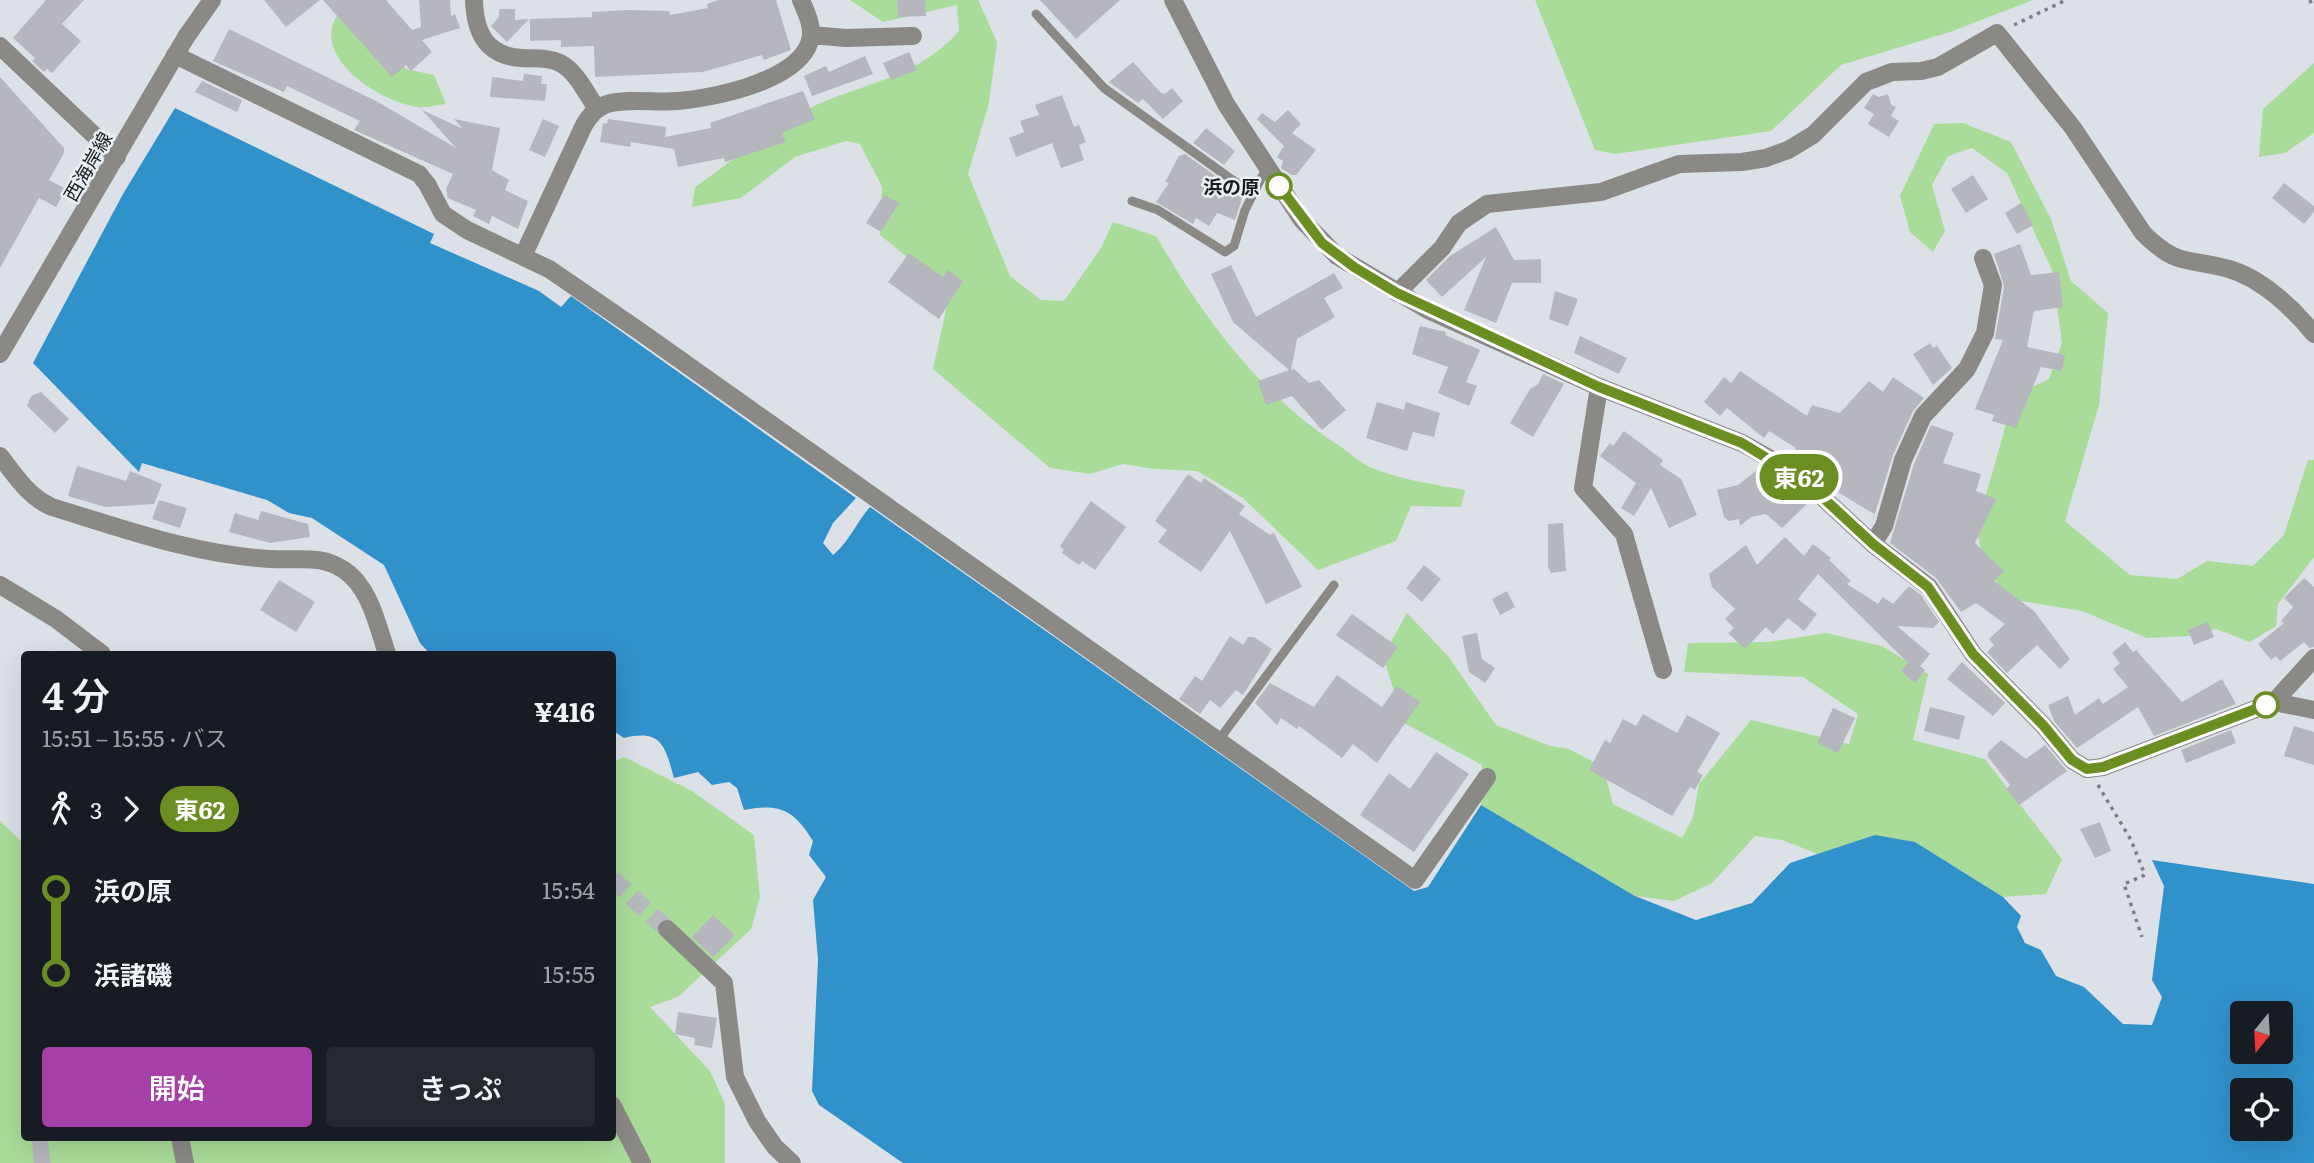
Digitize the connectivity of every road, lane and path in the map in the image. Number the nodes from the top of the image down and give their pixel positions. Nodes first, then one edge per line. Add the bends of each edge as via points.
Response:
1 (212, 0) edge
2 (474, 0) edge
3 (802, 0) edge
4 (1173, 0) edge
5 (2066, 0) edge
6 (2309, 0) edge
7 (2312, 6) edge
8 (1035, 13) dead end
9 (1997, 33) junction
10 (811, 35) junction
11 (913, 36) dead end
12 (0, 46) edge
13 (175, 55) junction
14 (597, 109) junction
15 (117, 157) junction
16 (1267, 167) junction
17 (1252, 194) junction
18 (1132, 201) dead end
19 (523, 256) junction
20 (1983, 258) dead end
21 (1397, 293) junction
22 (2314, 334) edge
23 (0, 354) edge
24 (1599, 387) junction
25 (0, 456) edge
26 (1873, 544) junction
27 (0, 585) edge
28 (1334, 585) dead end
29 (99, 651) edge
30 (386, 651) edge
31 (2314, 658) edge
32 (1663, 670) dead end
33 (2274, 702) junction
34 (2314, 710) edge
35 (1218, 741) junction
36 (2087, 769) junction
37 (1486, 777) dead end
38 (667, 929) tunnel mouth
39 (2142, 937) dead end
40 (616, 1113) edge
41 (181, 1141) edge
42 (185, 1163) edge
43 (642, 1163) edge
44 (792, 1163) edge

1 - 13 street, 西海岸線
2 - 14 street via 478,32 490,48 510,57 562,64
3 - 10 street
4 - 16 street via 1210,76
5 - 9 path
6 - 7 path
8 - 17 lane via 1104,89
9 - 21 street via 1938,67 1892,72 1866,82 1813,135 1766,158 1679,164 1601,192 1487,204 1459,223
9 - 22 street via 2073,128 2155,244 2185,262 2238,273 2280,300
10 - 11 street
10 - 14 street via 804,55 793,66 730,91 675,101 613,103
12 - 15 street
13 - 15 street, 西海岸線
13 - 19 street via 419,174 443,215
14 - 19 street via 583,125
15 - 23 street, 西海岸線
16 - 17 lane
16 - 21 street via 1322,243
17 - 18 lane via 1234,246 1225,252 1158,209
19 - 35 street via 638,330
20 - 26 street via 1993,285 1985,333 1967,369 1923,416 1903,460 1884,526
21 - 24 street
24 - 26 street via 1761,453 1806,482
24 - 32 street via 1583,488 1625,534
25 - 30 street via 26,489 52,507 189,549 269,559 315,558 345,570 368,600
26 - 36 street via 1928,587 1973,654 2072,760
27 - 29 street
28 - 35 lane
31 - 33 street
33 - 34 street
33 - 36 street via 2103,767
35 - 37 street via 1415,880
36 - 39 path via 2131,840 2145,875 2124,884
38 - 44 street via 724,983 735,1077 757,1121
40 - 43 street
41 - 42 street

